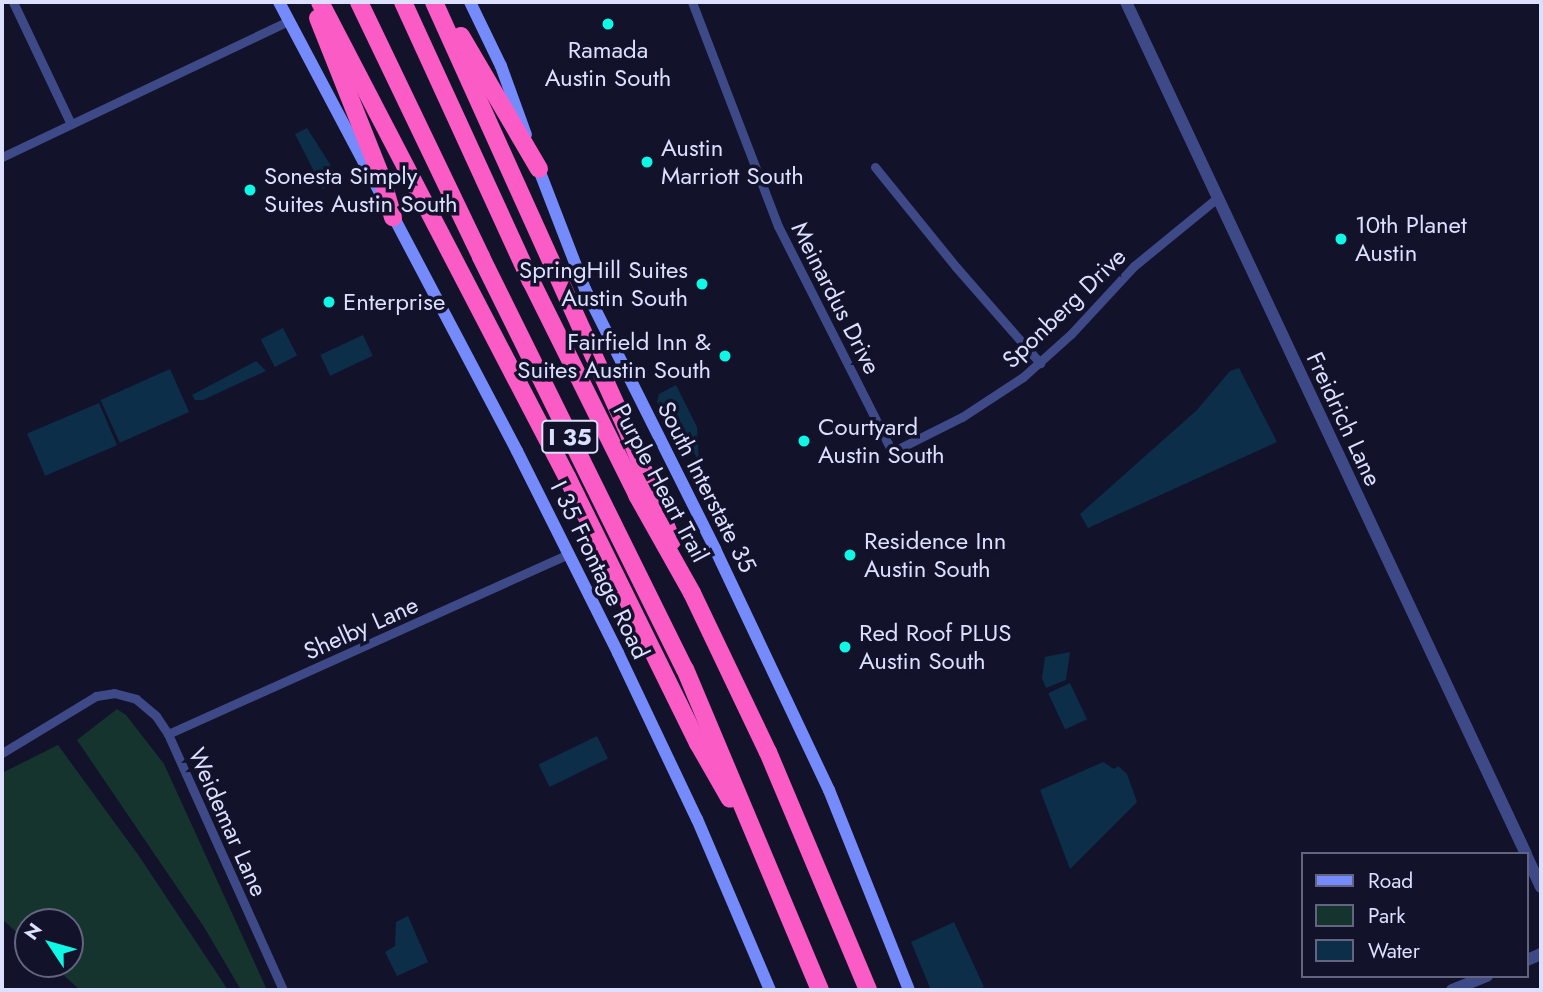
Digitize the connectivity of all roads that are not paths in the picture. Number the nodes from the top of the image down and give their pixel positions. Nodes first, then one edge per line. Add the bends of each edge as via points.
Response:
1 (13, 2) edge
2 (279, 2) edge
3 (312, 2) edge
4 (320, 2) edge
5 (359, 2) edge
6 (403, 2) edge
7 (434, 2) edge
8 (442, 2) edge
9 (470, 2) edge
10 (692, 2) edge
11 (1126, 2) edge
12 (288, 21) junction
13 (71, 124) junction
14 (2, 157) edge
15 (875, 167) dead end
16 (539, 169) junction
17 (1217, 198) junction
18 (393, 217) junction
19 (1040, 363) junction
20 (892, 452) joint
21 (569, 554) junction
22 (692, 593) junction
23 (168, 734) junction
24 (2, 753) edge
25 (1526, 852) edge
26 (1529, 860) edge
27 (773, 876) junction
28 (1541, 887) edge
29 (1482, 978) edge
30 (283, 990) edge
31 (770, 990) edge
32 (820, 990) edge
33 (868, 990) edge
34 (909, 990) edge
35 (1452, 990) edge

1 - 13 street
2 - 12 main road
3 - 18 highway
4 - 27 highway via 567,477 698,743
5 - 27 highway, I 35 via 685,669
6 - 22 highway, Purple Heart Trail / I 35 via 531,281 637,495
7 - 22 highway via 626,427
8 - 16 highway
9 - 16 main road, South Interstate 35
10 - 20 street, Meinardus Drive via 778,226
11 - 17 street, Freidrich Lane
12 - 13 street
12 - 18 main road
13 - 14 street
15 - 19 street
16 - 34 main road, South Interstate 35 via 585,289 829,790
17 - 19 street, Sponberg Drive via 1134,266
17 - 25 street, Freidrich Lane
18 - 21 main road, I 35 Frontage Road
19 - 20 street, Sponberg Drive via 976,409
21 - 23 street, Shelby Lane
21 - 31 main road, I 35 Frontage Road via 697,819
22 - 33 highway, Purple Heart Trail / I 35 via 773,764
23 - 24 street, Weidemar Lane via 136,699 114,693 96,695
23 - 30 street, Weidemar Lane
26 - 28 street, Freidrich Lane
27 - 32 highway, I 35
29 - 35 street

